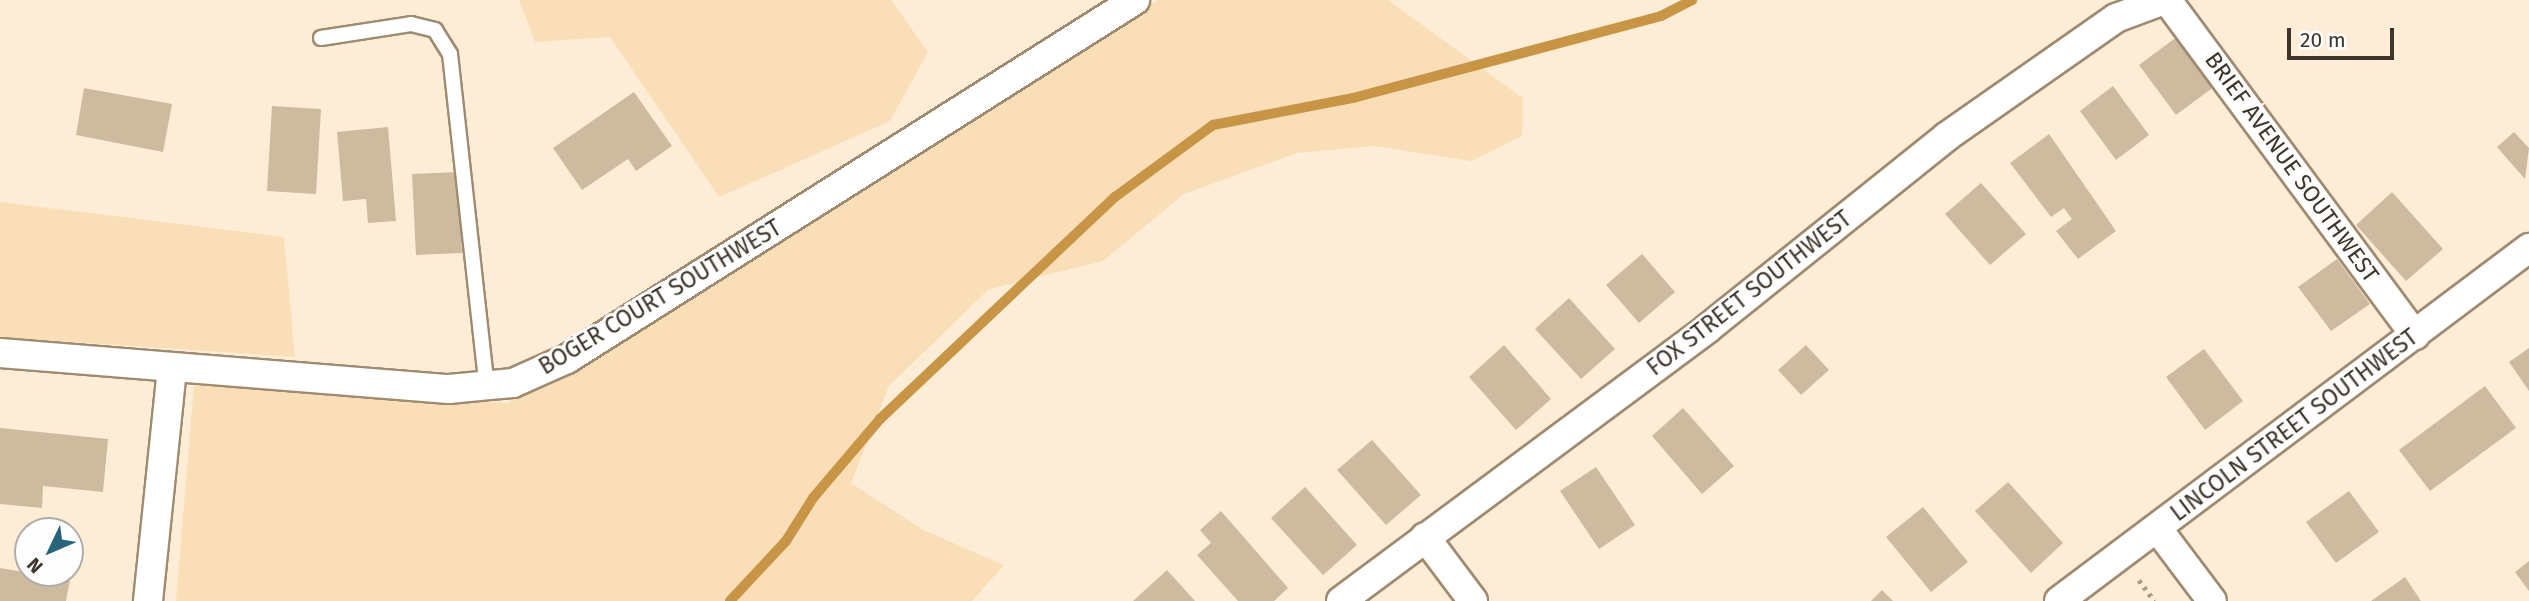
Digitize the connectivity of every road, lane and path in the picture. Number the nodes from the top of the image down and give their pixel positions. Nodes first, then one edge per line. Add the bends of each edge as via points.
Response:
1 (1135, 0) edge
2 (2166, 0) edge
3 (321, 38) dead end
4 (2529, 248) edge
5 (2415, 335) junction
6 (0, 353) edge
7 (172, 368) junction
8 (488, 389) junction
9 (2157, 528) junction
10 (1425, 537) junction
11 (148, 601) edge
12 (1341, 601) edge
13 (1473, 601) edge
14 (2059, 601) edge
15 (2212, 601) edge

1 - 8 street, BOGER COURT SOUTHWEST via 567,359
2 - 5 street, BRIEF AVENUE SOUTHWEST
2 - 10 street, FOX STREET SOUTHWEST via 2116,18 1946,137 1708,328
3 - 8 lane via 411,24 435,30 450,54
4 - 5 street, LINCOLN STREET SOUTHWEST
5 - 9 street, LINCOLN STREET SOUTHWEST
6 - 7 street, BOGER COURT SOUTHWEST
7 - 8 street, BOGER COURT SOUTHWEST
7 - 11 street
9 - 14 street, LINCOLN STREET SOUTHWEST
9 - 15 street
10 - 12 street, FOX STREET SOUTHWEST
10 - 13 street

